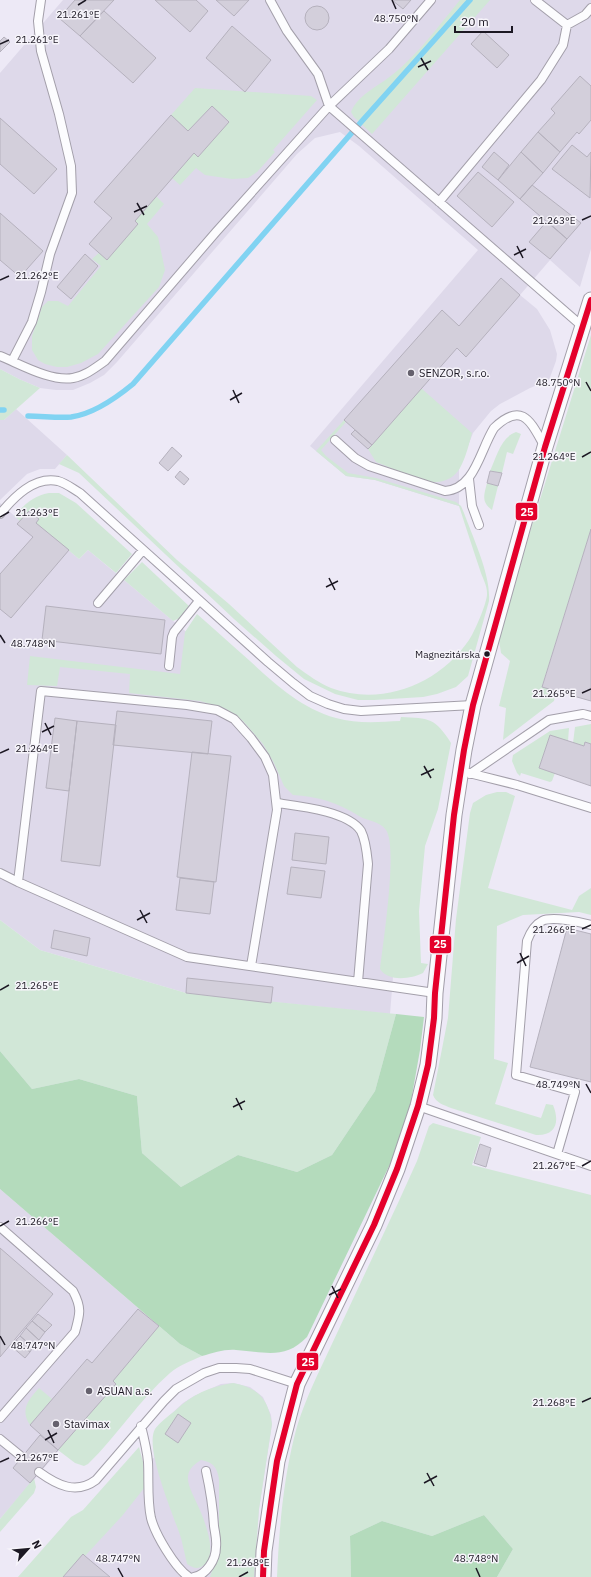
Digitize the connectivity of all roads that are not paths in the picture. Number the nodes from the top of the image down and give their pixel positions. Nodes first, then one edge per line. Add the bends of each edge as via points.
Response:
1 (41, 0) edge
2 (270, 0) edge
3 (431, 0) edge
4 (535, 0) edge
5 (591, 8) edge
6 (567, 25) junction
7 (329, 106) junction
8 (439, 202) junction
9 (591, 300) edge
10 (583, 327) junction
11 (0, 356) edge
12 (12, 361) junction
13 (335, 440) dead end
14 (544, 447) junction
15 (469, 479) junction
16 (0, 514) edge
17 (479, 525) dead end
18 (143, 550) junction
19 (199, 601) junction
20 (98, 603) dead end
21 (169, 666) dead end
22 (473, 705) junction
23 (591, 716) edge
24 (465, 772) junction
25 (276, 803) junction
26 (591, 808) edge
27 (0, 873) edge
28 (18, 882) junction
29 (591, 925) edge
30 (251, 966) junction
31 (358, 982) junction
32 (436, 993) junction
33 (418, 1106) junction
34 (557, 1154) junction
35 (591, 1166) edge
36 (0, 1227) edge
37 (297, 1384) junction
38 (0, 1418) edge
39 (142, 1426) junction
40 (0, 1439) edge
41 (22, 1457) dead end
42 (206, 1471) dead end
43 (39, 1472) dead end
44 (171, 1558) junction
45 (177, 1577) edge
46 (189, 1577) edge
47 (194, 1577) edge
48 (263, 1577) edge

1 - 12 lane via 38,21 41,51 71,166 72,193 50,254 32,322
2 - 7 lane via 287,31 318,74
3 - 7 lane via 388,49
4 - 6 lane
5 - 6 lane
6 - 8 lane via 563,45 541,80
7 - 8 lane
7 - 12 lane via 105,361 85,374 60,379
8 - 10 lane
9 - 10 street
10 - 14 street
11 - 12 lane
13 - 15 lane via 355,458 369,466 445,491 460,488
14 - 15 lane via 529,420 524,416 511,416 494,428
14 - 22 street
15 - 17 lane via 472,506
16 - 18 lane via 20,493 35,483 58,481 80,493
18 - 19 lane
18 - 20 lane
19 - 21 lane via 174,632
19 - 22 lane via 310,696 328,704 361,711
22 - 24 street
23 - 24 lane via 583,714 549,720
24 - 26 lane
24 - 32 street via 453,823
25 - 28 lane via 273,775 265,757 234,719 217,710 42,691
25 - 30 lane via 277,810
25 - 31 lane via 327,811 347,820 360,830 366,846 368,864
27 - 28 lane
28 - 30 lane via 187,957
29 - 34 lane via 560,920 542,921 535,926 527,941 516,1075 575,1092
30 - 31 lane
31 - 32 lane
32 - 33 street via 428,1065
33 - 34 lane
33 - 37 street via 397,1169 374,1225
34 - 35 lane
36 - 38 lane via 73,1291 80,1303 80,1316 75,1332
37 - 39 lane via 250,1369 211,1370 176,1389
37 - 48 street via 277,1461 264,1551
39 - 43 lane via 90,1484 75,1488 64,1486
39 - 44 lane via 148,1460 151,1519
40 - 41 lane
42 - 47 lane via 213,1503 216,1548 208,1569
44 - 45 lane
44 - 46 lane

